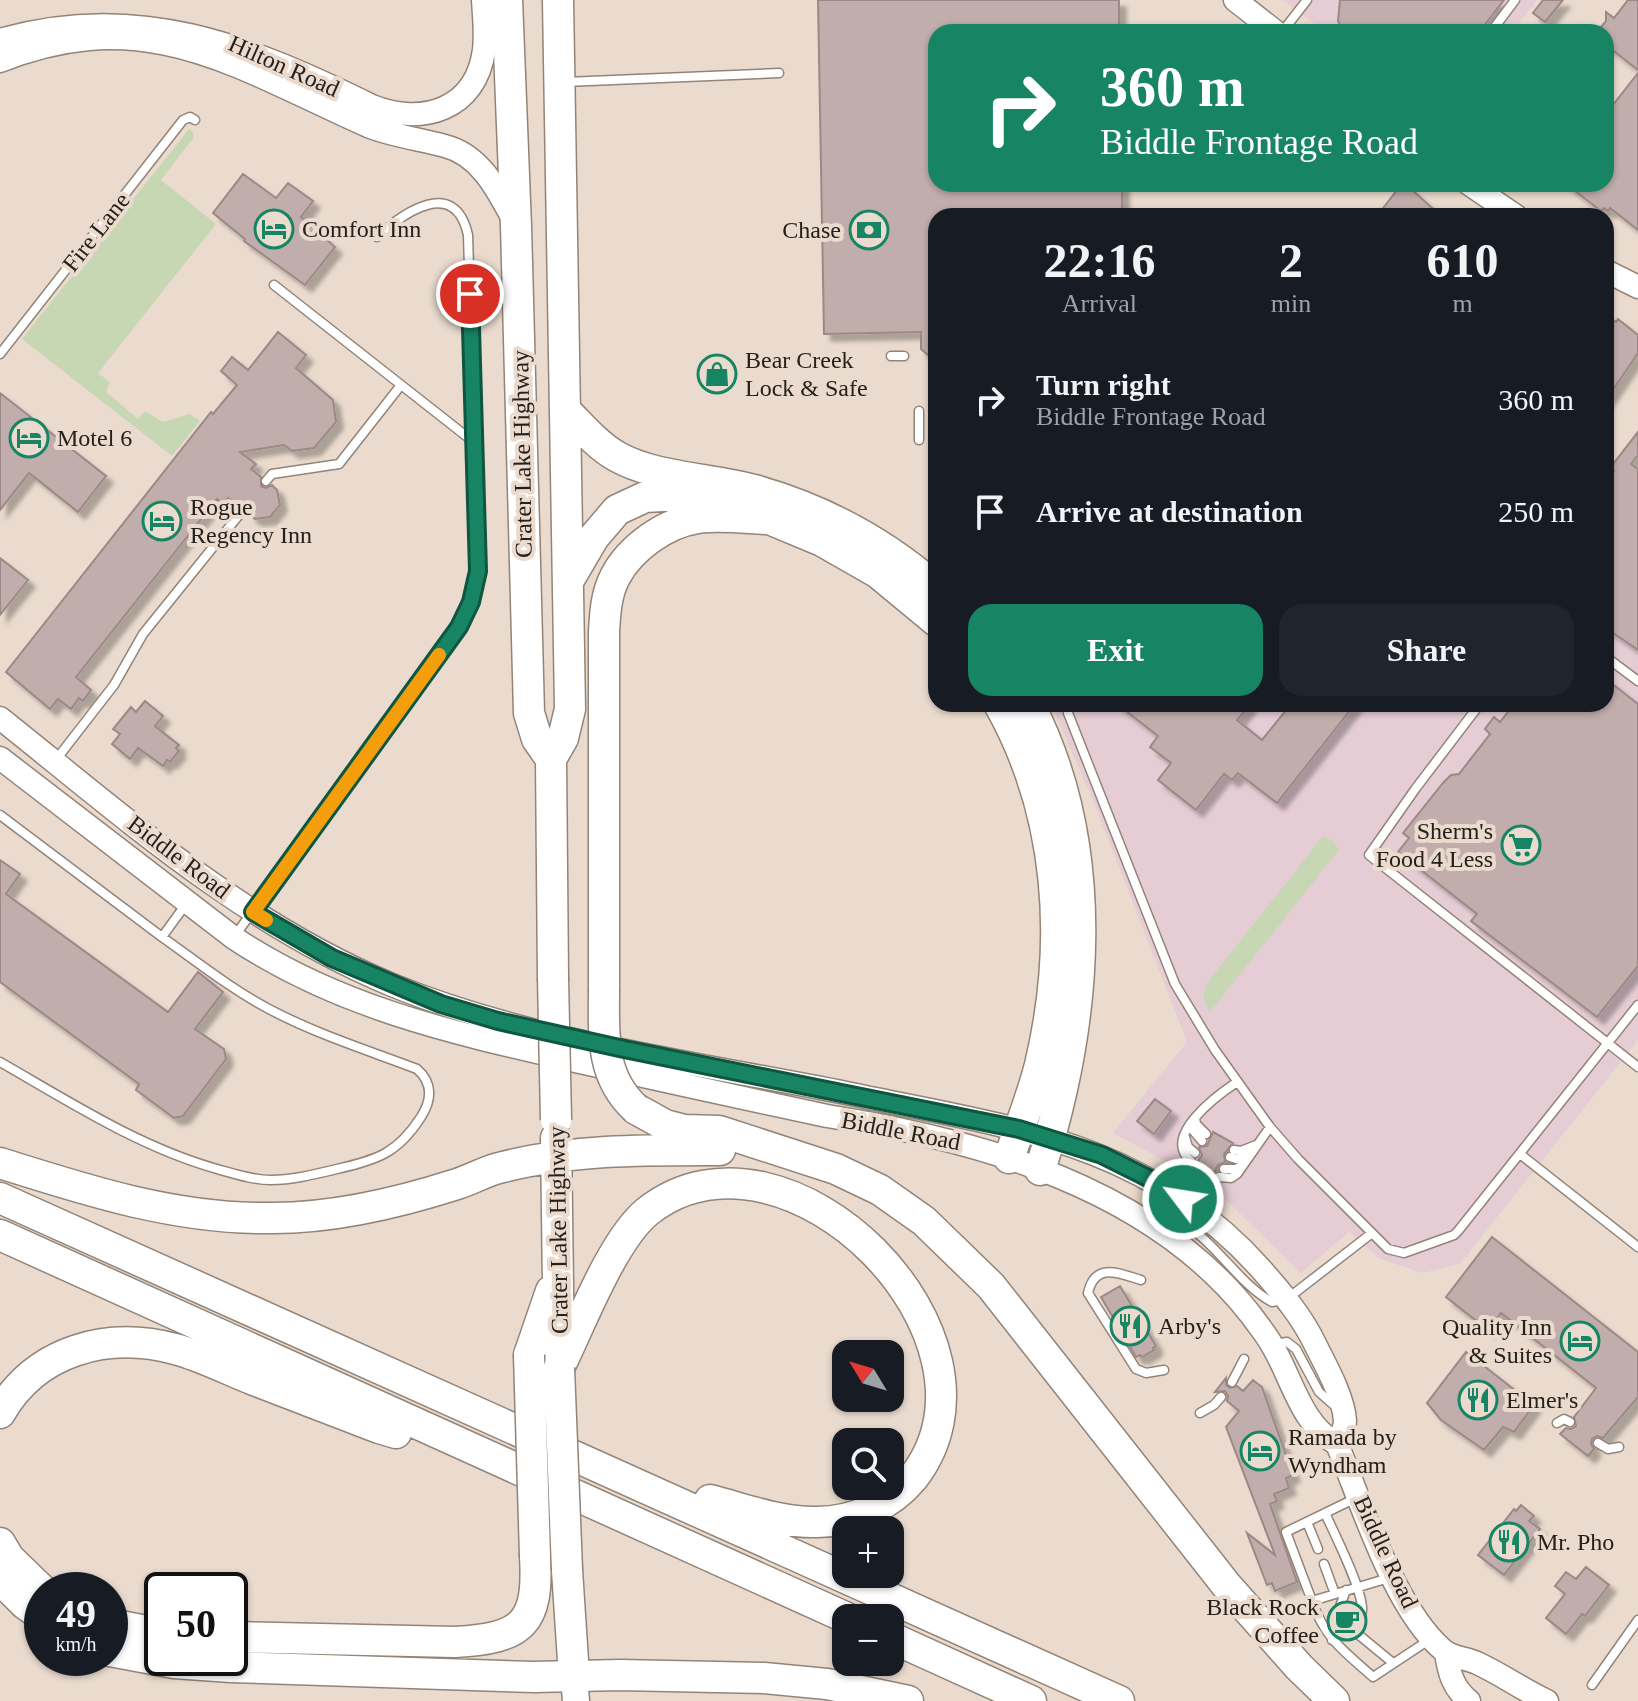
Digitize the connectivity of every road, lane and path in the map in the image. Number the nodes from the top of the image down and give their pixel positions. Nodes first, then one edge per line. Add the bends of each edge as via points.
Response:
1 (483, 0) edge
2 (507, 0) edge
3 (558, 0) edge
4 (1235, 0) edge
5 (1307, 0) edge
6 (1515, 0) edge
7 (1268, 24) edge
8 (1286, 24) edge
9 (1497, 24) edge
10 (0, 40) edge
11 (0, 61) edge
12 (779, 73) dead end
13 (560, 82) junction
14 (195, 120) dead end
15 (1481, 192) edge
16 (1504, 208) edge
17 (516, 226) junction
18 (377, 237) dead end
19 (1614, 275) edge
20 (274, 285) dead end
21 (1638, 287) edge
22 (0, 354) edge
23 (891, 356) dead end
24 (904, 356) dead end
25 (401, 385) junction
26 (566, 411) junction
27 (919, 411) dead end
28 (919, 440) dead end
29 (475, 443) junction
30 (266, 481) dead end
31 (243, 510) dead end
32 (766, 519) junction
33 (569, 580) junction
34 (928, 582) edge
35 (928, 614) edge
36 (1614, 663) edge
37 (1638, 681) edge
38 (1003, 712) edge
39 (1033, 712) edge
40 (1474, 712) edge
41 (1068, 713) dead end
42 (0, 718) edge
43 (0, 758) edge
44 (551, 759) junction
45 (55, 761) junction
46 (0, 815) edge
47 (187, 903) junction
48 (253, 912) junction
49 (162, 937) junction
50 (234, 938) junction
51 (1638, 1005) edge
52 (1608, 1043) junction
53 (0, 1062) edge
54 (1638, 1067) edge
55 (1237, 1082) junction
56 (1195, 1118) junction
57 (1190, 1127) junction
58 (1270, 1127) junction
59 (1019, 1129) junction
60 (1051, 1138) junction
61 (1259, 1142) junction
62 (1251, 1153) junction
63 (1520, 1154) junction
64 (790, 1155) junction
65 (557, 1157) junction
66 (1193, 1157) dead end
67 (1009, 1158) junction
68 (0, 1163) edge
69 (1040, 1170) junction
70 (1221, 1173) dead end
71 (0, 1198) edge
72 (1150, 1223) junction
73 (1372, 1233) junction
74 (0, 1235) edge
75 (1638, 1247) edge
76 (559, 1271) junction
77 (1141, 1280) dead end
78 (1287, 1299) junction
79 (1272, 1344) junction
80 (1244, 1359) dead end
81 (559, 1368) junction
82 (1164, 1370) dead end
83 (1232, 1382) dead end
84 (1221, 1397) dead end
85 (1343, 1412) junction
86 (0, 1413) edge
87 (1200, 1413) dead end
88 (1570, 1422) dead end
89 (1557, 1423) dead end
90 (1598, 1443) dead end
91 (1337, 1444) junction
92 (1619, 1447) dead end
93 (482, 1454) junction
94 (639, 1483) junction
95 (1359, 1497) junction
96 (1325, 1513) junction
97 (1307, 1522) junction
98 (0, 1543) edge
99 (1318, 1549) dead end
100 (1324, 1564) dead end
101 (24, 1573) edge
102 (1393, 1577) junction
103 (0, 1579) edge
104 (1351, 1589) junction
105 (1335, 1594) junction
106 (1312, 1601) junction
107 (24, 1603) edge
108 (832, 1611) edge
109 (1638, 1620) edge
110 (248, 1637) edge
111 (1332, 1640) junction
112 (904, 1643) edge
113 (1439, 1646) junction
114 (128, 1654) edge
115 (1393, 1663) junction
116 (674, 1676) junction
117 (1592, 1685) dead end
118 (575, 1688) edge
119 (638, 1701) edge
120 (908, 1701) edge
121 (1031, 1701) edge
122 (1119, 1701) edge
123 (1334, 1701) edge
124 (1469, 1701) edge
125 (1547, 1701) edge

1 - 10 main road, Hilton Road via 484,50 475,81 459,100 437,112 409,115 372,106 237,43 163,23 89,19
2 - 17 highway, Crater Lake Highway
3 - 13 highway, Crater Lake Highway
4 - 7 main road
5 - 8 lane
6 - 9 lane
11 - 17 main road, Hilton Road via 62,43 103,38 187,47 373,128 465,154 489,178
12 - 13 lane
13 - 26 highway, Crater Lake Highway
14 - 22 lane, Fire Lane via 183,120
15 - 16 main road
17 - 44 highway, Crater Lake Highway via 529,713 537,739
18 - 29 lane via 421,205 436,202 465,220
19 - 21 main road
20 - 25 lane
23 - 24 lane
25 - 29 lane
25 - 30 lane via 339,464 272,474
26 - 33 highway, Crater Lake Highway
26 - 34 highway via 603,447 629,463 752,489 810,508 869,537
27 - 28 lane
29 - 48 lane via 478,571 471,602 459,627
31 - 45 lane via 143,634 114,685
32 - 33 highway via 697,498 645,497 609,517
32 - 35 highway via 853,557
32 - 64 highway, bridge via 715,517 662,531 627,559 606,604 605,1054 616,1085 636,1109 665,1125 719,1131
33 - 44 highway, Crater Lake Highway via 570,709
36 - 37 lane
38 - 59 highway via 1038,793 1056,896 1046,1032
39 - 60 highway via 1067,799 1080,897 1071,1035
40 - 52 lane via 1369,855
41 - 55 lane via 1175,984
42 - 45 main road, Biddle Road
43 - 47 main road, Biddle Road
44 - 65 highway, Crater Lake Highway, bridge
45 - 48 main road, Biddle Road
46 - 49 lane
47 - 49 lane
47 - 50 main road, Biddle Road
48 - 50 lane
48 - 59 main road, Biddle Road via 387,983 498,1021
49 - 53 lane via 269,1009 417,1069 426,1077 430,1093 411,1132 374,1161 302,1177 242,1176 188,1161 124,1133
50 - 67 main road, Biddle Road via 338,995 450,1033 887,1125
51 - 52 lane
52 - 54 lane
52 - 63 lane
55 - 56 lane
55 - 58 lane
56 - 57 lane
56 - 57 lane via 1204,1138
57 - 66 lane via 1180,1148
58 - 61 lane
58 - 73 lane
59 - 60 main road, Biddle Road
59 - 67 highway
60 - 69 highway
60 - 78 main road, Biddle Road via 1119,1163 1183,1199 1238,1245
61 - 62 lane
61 - 62 lane via 1232,1153 1243,1158
62 - 70 lane via 1231,1178
63 - 73 lane via 1454,1235 1404,1253 1388,1249
63 - 75 lane
64 - 65 highway via 739,1149
64 - 123 highway via 880,1190 924,1221 971,1265 1227,1586
65 - 68 highway via 500,1167 460,1184 358,1210 276,1218 219,1216 139,1203
65 - 76 highway, Crater Lake Highway
67 - 69 main road, Biddle Road
69 - 72 main road, Biddle Road
71 - 94 highway
72 - 78 lane via 1176,1219 1258,1295 1272,1302
72 - 79 main road, Biddle Road via 1192,1253 1232,1292
73 - 78 lane
74 - 93 highway
76 - 81 highway, Crater Lake Highway
76 - 110 highway, bridge via 529,1355 536,1582 532,1610 516,1627 479,1641
77 - 82 lane via 1105,1272 1090,1283 1088,1293 1136,1369
78 - 85 main road, Biddle Road via 1313,1339
79 - 85 lane via 1287,1342 1296,1349 1319,1392
79 - 91 main road, Biddle Road via 1313,1425
80 - 83 lane
81 - 94 highway via 628,1232 661,1202 713,1185 755,1186 818,1209 883,1260 906,1290 933,1346 941,1398 933,1444 922,1466 893,1498 847,1519 816,1522 779,1518
81 - 118 highway, Crater Lake Highway, bridge
84 - 87 lane
85 - 91 main road
86 - 93 highway via 38,1368 62,1354 85,1346 137,1342 176,1349 379,1428
88 - 89 lane
90 - 92 lane via 1608,1449
91 - 95 main road, Biddle Road
93 - 108 highway
94 - 122 highway
95 - 96 lane
95 - 102 main road, Biddle Road
96 - 97 lane
96 - 104 lane
97 - 99 lane
97 - 106 lane via 1286,1532
98 - 101 highway
100 - 105 lane
102 - 104 lane
102 - 113 main road, Biddle Road
103 - 107 highway
104 - 105 lane
104 - 111 lane via 1334,1623
104 - 115 lane via 1362,1610 1359,1635
105 - 106 lane
106 - 111 lane
109 - 117 lane
111 - 115 lane via 1373,1677
112 - 121 highway
113 - 115 lane
113 - 124 main road, Biddle Road via 1450,1676
113 - 125 main road
114 - 118 highway via 231,1667 534,1677
116 - 118 highway
116 - 119 highway
116 - 120 highway via 797,1681

